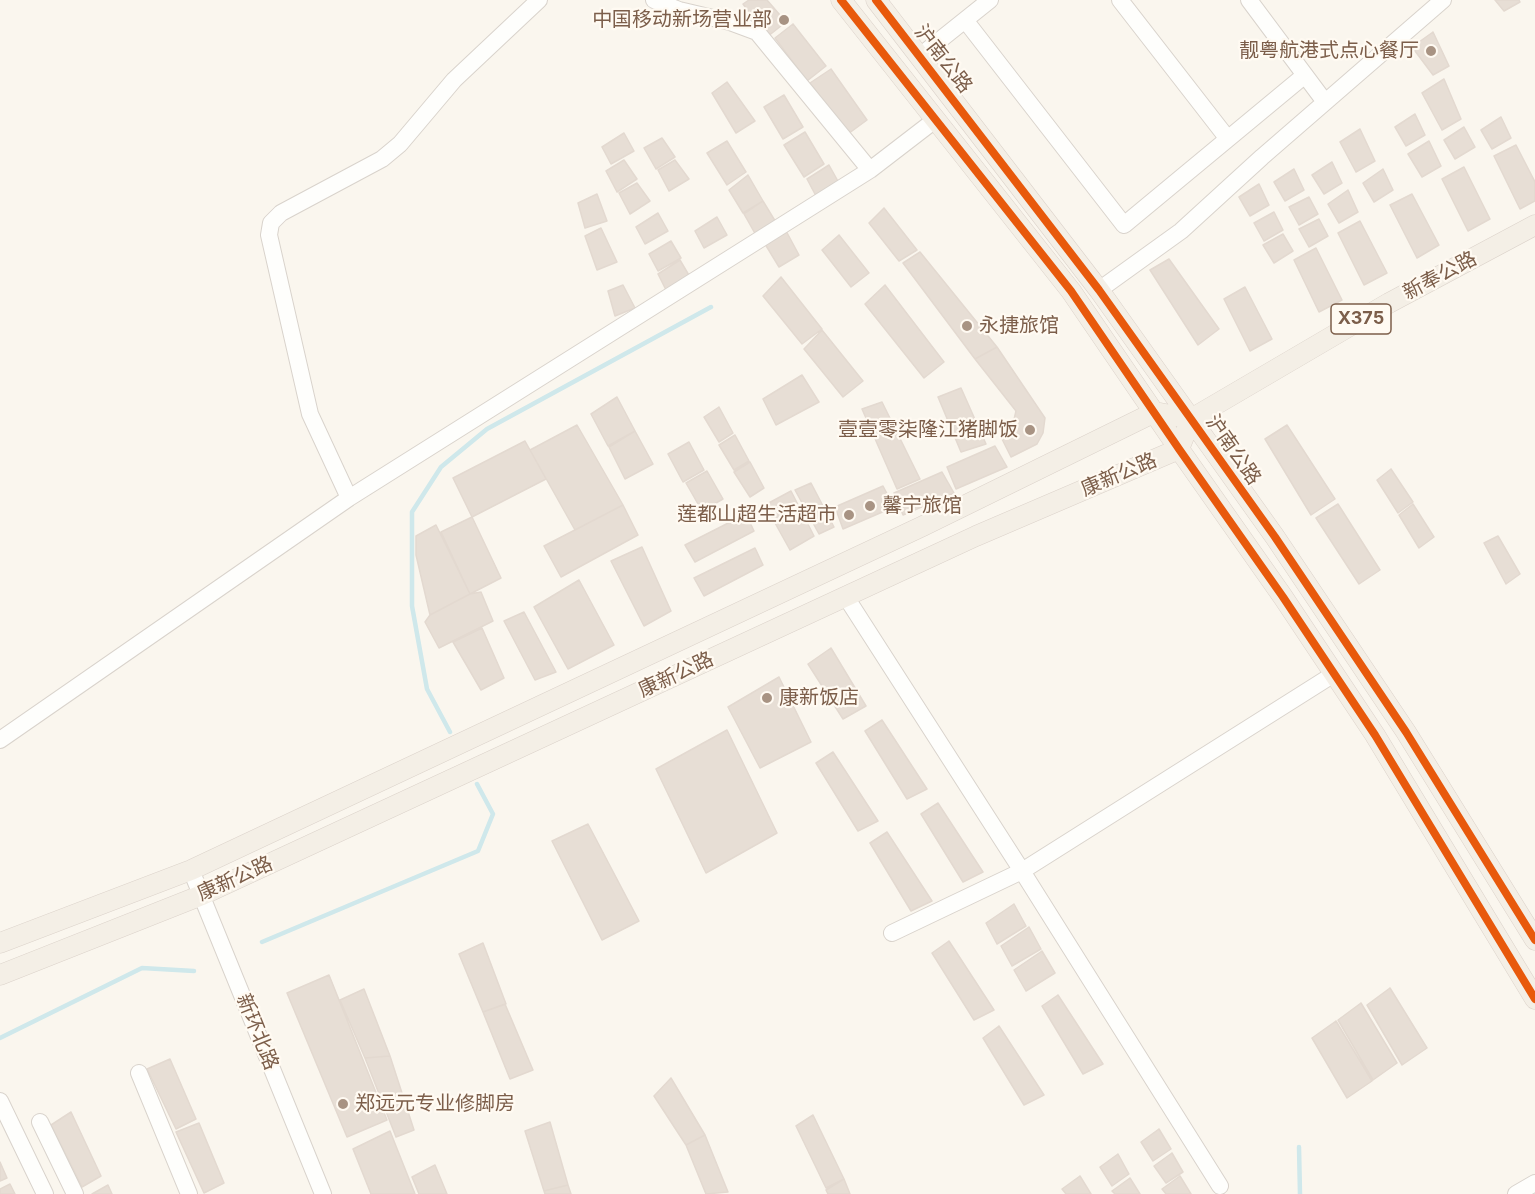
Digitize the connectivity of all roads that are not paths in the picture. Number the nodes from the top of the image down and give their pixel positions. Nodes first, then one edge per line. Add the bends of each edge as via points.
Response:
1 (539, 0) edge
2 (654, 0) edge
3 (841, 0) edge
4 (990, 0) edge
5 (1120, 0) edge
6 (1249, 0) edge
7 (1443, 0) edge
8 (882, 2) edge
9 (965, 20) junction
10 (920, 56) junction
11 (1305, 75) junction
12 (1325, 102) junction
13 (935, 120) junction
14 (1227, 139) junction
15 (870, 170) junction
16 (1535, 225) edge
17 (1099, 290) junction
18 (1155, 412) junction
19 (1191, 419) junction
20 (1179, 449) junction
21 (349, 498) junction
22 (846, 597) junction
23 (1334, 674) junction
24 (0, 740) edge
25 (191, 870) junction
26 (1022, 871) junction
27 (202, 895) junction
28 (892, 933) dead end
29 (1535, 940) edge
30 (0, 943) edge
31 (0, 975) edge
32 (1535, 999) edge
33 (139, 1073) dead end
34 (0, 1101) edge
35 (40, 1122) dead end
36 (1535, 1183) edge
37 (1220, 1186) dead end
38 (45, 1194) edge
39 (75, 1194) edge
40 (189, 1194) edge
41 (323, 1194) edge
42 (1516, 1194) edge

1 - 21 street via 453,80 400,144 382,159 281,213 271,223 269,235 310,414
2 - 15 street via 757,32
3 - 13 main road
4 - 9 street
5 - 14 street
6 - 11 street
7 - 12 street
8 - 10 main road, 沪南公路
9 - 10 street
9 - 14 street via 1124,225
10 - 17 main road, 沪南公路
11 - 12 street
11 - 14 street
12 - 17 street via 1181,231
13 - 15 street
13 - 18 main road via 1071,291
15 - 21 street
16 - 19 main road, 新奉公路 / X375 via 1389,303
17 - 19 main road, 沪南公路
18 - 19 main road
18 - 20 main road
18 - 25 main road, 康新公路 via 913,531
19 - 20 main road, 康新公路
19 - 29 main road, 沪南公路 via 1406,732
20 - 22 main road, 康新公路
20 - 23 main road
21 - 24 street
22 - 26 street
22 - 27 main road, 康新公路
23 - 26 street
23 - 32 main road
25 - 27 street, 新环北路
25 - 30 main road, 康新公路
26 - 28 street
26 - 37 street
27 - 31 main road, 康新公路
27 - 41 street, 新环北路
33 - 40 street
34 - 38 street
35 - 39 street
36 - 42 street

